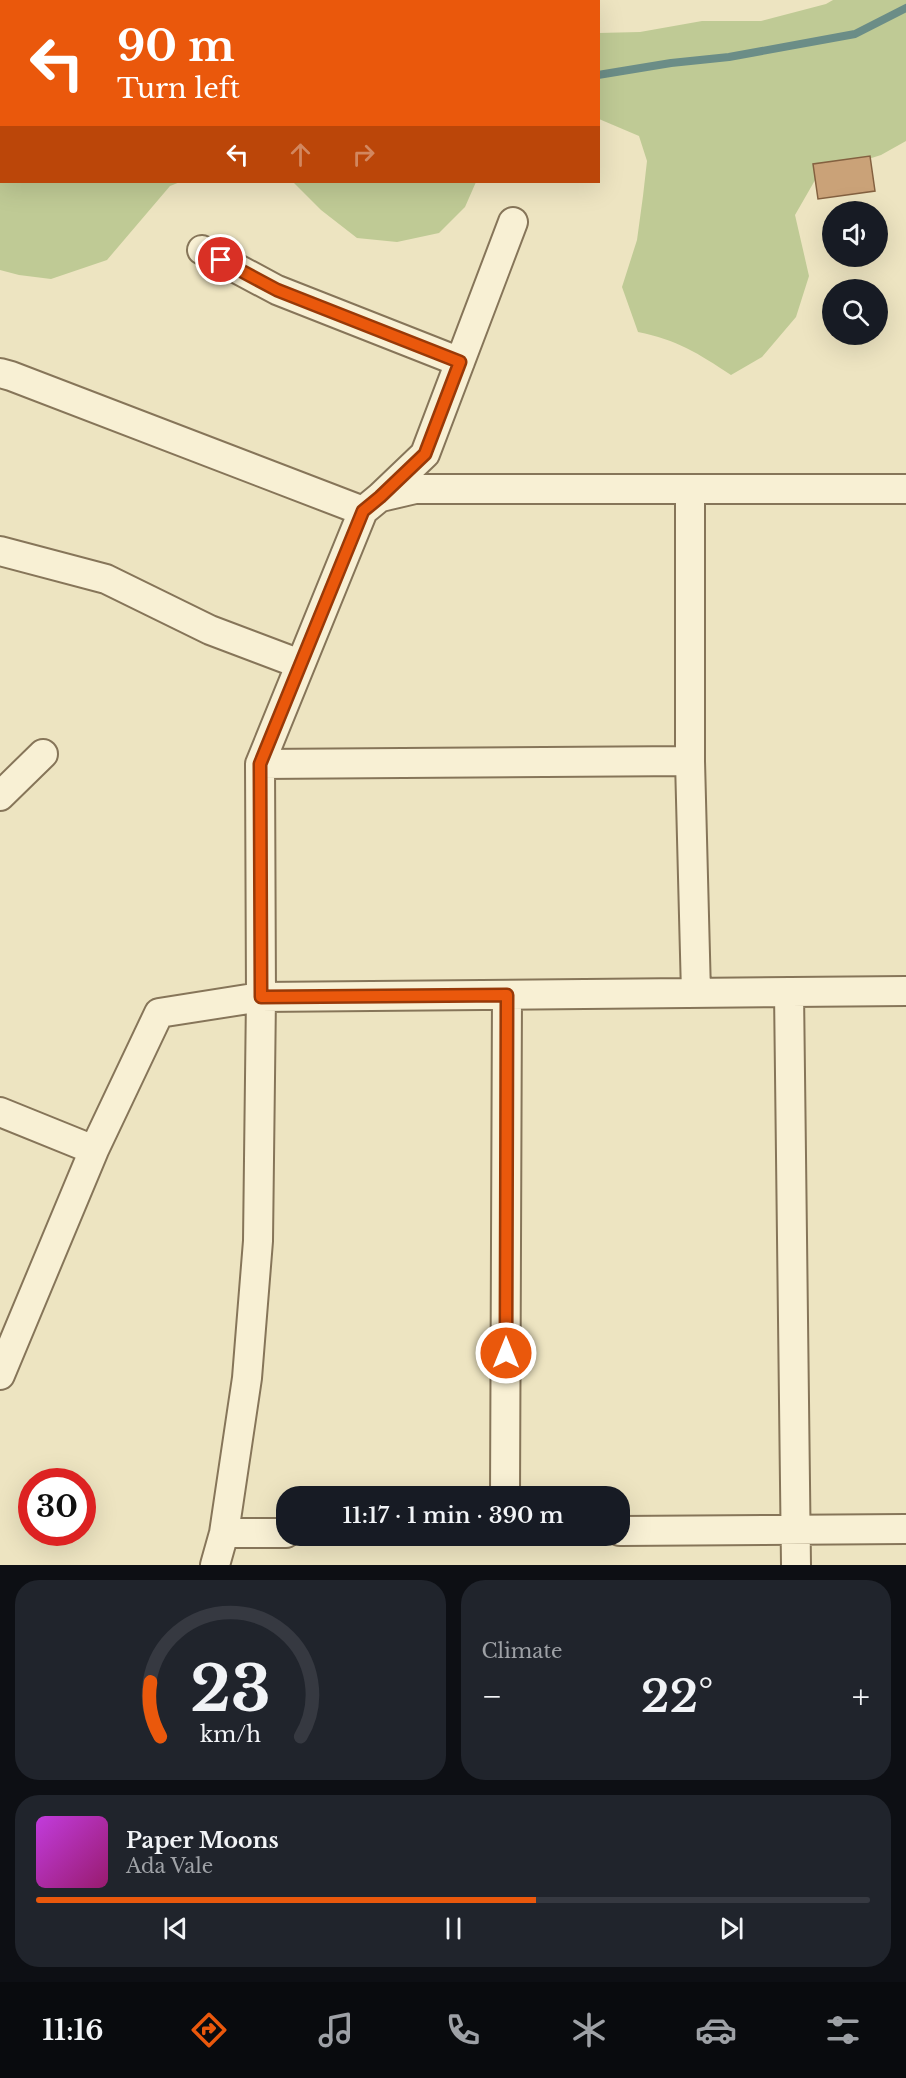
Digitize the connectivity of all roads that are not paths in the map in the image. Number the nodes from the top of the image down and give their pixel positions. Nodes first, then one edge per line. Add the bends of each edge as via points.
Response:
1 (513, 222) dead end
2 (202, 250) dead end
3 (460, 362) junction
4 (0, 374) edge
5 (690, 489) junction
6 (906, 489) edge
7 (371, 504) junction
8 (0, 551) edge
9 (300, 664) junction
10 (43, 754) dead end
11 (690, 760) junction
12 (260, 764) junction
13 (0, 796) edge
14 (906, 991) edge
15 (789, 992) junction
16 (696, 993) junction
17 (507, 995) junction
18 (261, 997) junction
19 (0, 1112) edge
20 (94, 1150) junction
21 (0, 1375) edge
22 (505, 1486) edge
23 (796, 1529) junction
24 (906, 1529) edge
25 (630, 1531) edge
26 (224, 1533) junction
27 (276, 1533) edge
28 (215, 1565) edge
29 (796, 1565) edge

1 - 3 street
2 - 3 street via 277,290
3 - 7 street via 425,454
4 - 7 street
5 - 6 street
5 - 7 street via 415,489
5 - 11 street
7 - 9 street
8 - 9 street via 106,579 210,630
9 - 12 street
10 - 13 street
11 - 12 street
11 - 16 street
12 - 18 street
14 - 15 street
15 - 16 street
15 - 23 street
16 - 17 street
17 - 18 street
17 - 22 street
18 - 20 street via 159,1013
18 - 26 street via 258,1241 247,1378
19 - 20 street
20 - 21 street
23 - 24 street
23 - 25 street
23 - 29 street
26 - 27 street
26 - 28 street

